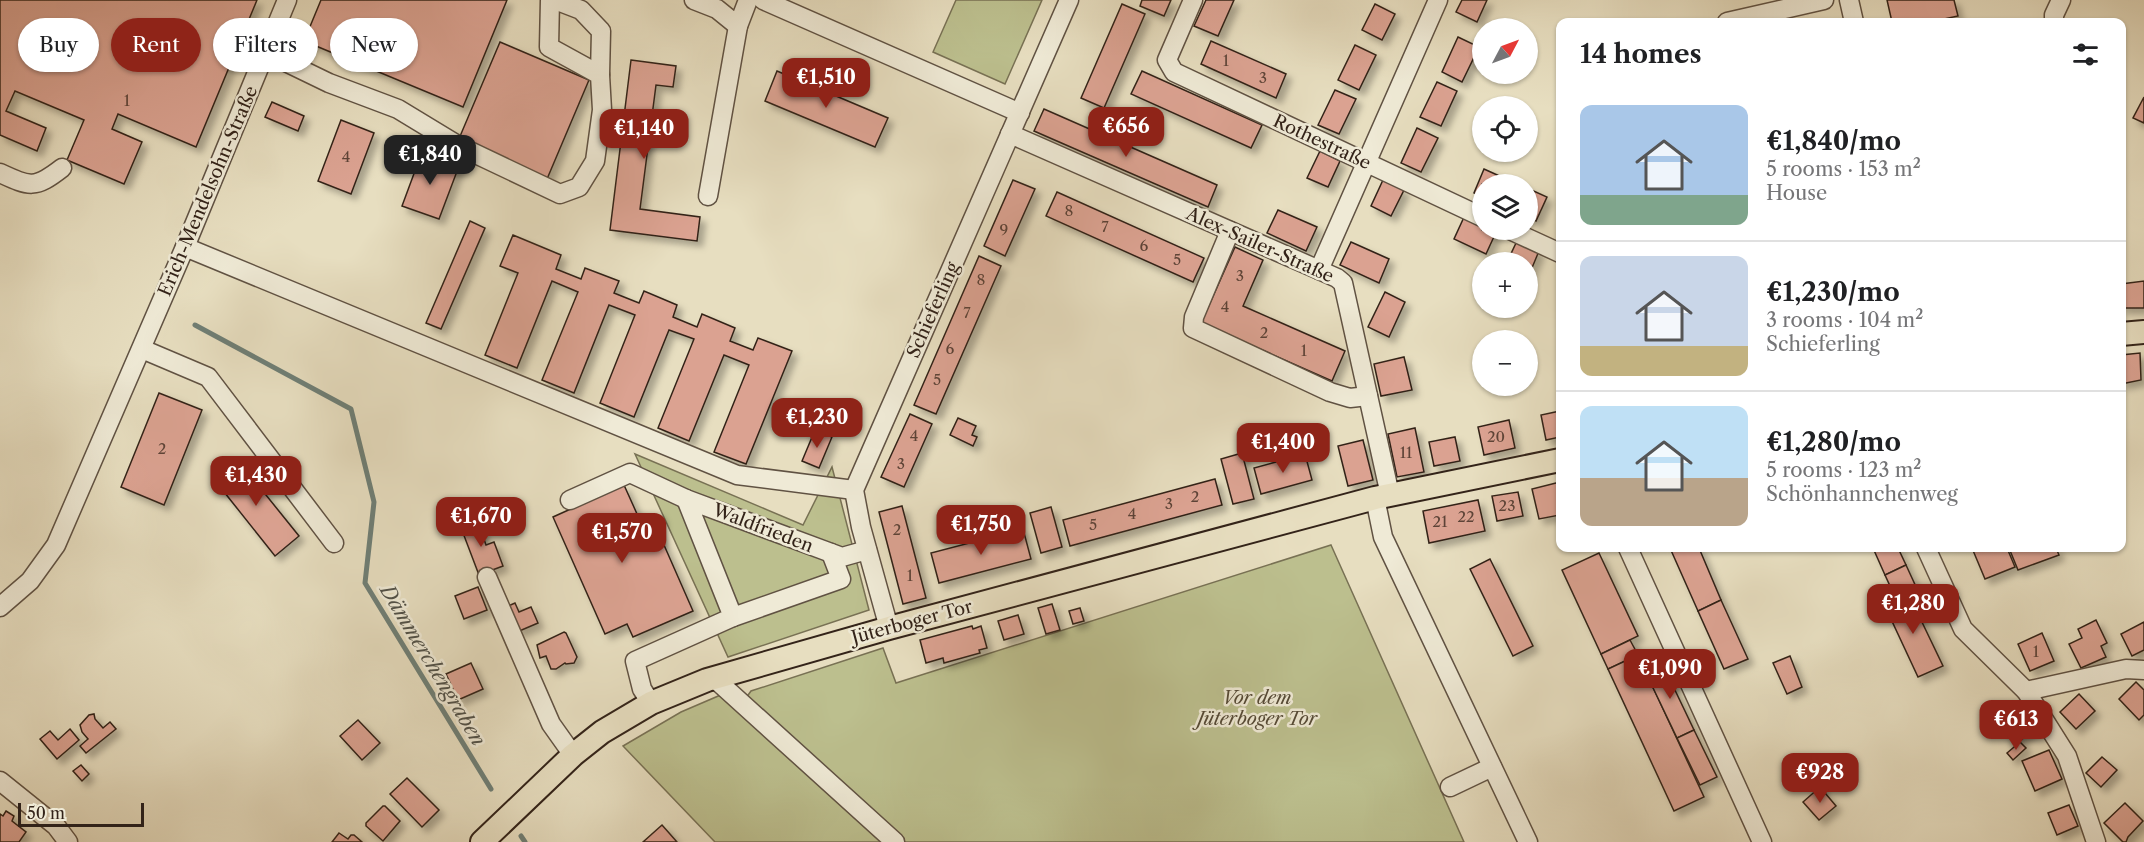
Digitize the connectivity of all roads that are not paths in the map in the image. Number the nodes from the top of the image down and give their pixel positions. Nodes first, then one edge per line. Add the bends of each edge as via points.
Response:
1 (287, 0) edge
2 (550, 0) edge
3 (555, 0) edge
4 (694, 0) edge
5 (748, 0) edge
6 (763, 0) edge
7 (1070, 0) edge
8 (1193, 0) edge
9 (1438, 0) edge
10 (1824, 0) edge
11 (1849, 0) edge
12 (2061, 0) edge
13 (280, 18) edge
14 (1745, 18) edge
15 (1853, 18) edge
16 (2054, 18) edge
17 (738, 26) junction
18 (258, 72) edge
19 (307, 72) edge
20 (600, 75) junction
21 (1020, 113) junction
22 (1010, 134) junction
23 (1366, 163) junction
24 (62, 168) dead end
25 (0, 173) edge
26 (708, 195) dead end
27 (1472, 212) edge
28 (1230, 231) junction
29 (1532, 240) edge
30 (185, 247) junction
31 (1556, 251) edge
32 (1319, 270) junction
33 (2144, 332) edge
34 (2126, 334) edge
35 (142, 349) junction
36 (1368, 396) junction
37 (1556, 461) edge
38 (854, 490) junction
39 (1382, 496) junction
40 (686, 499) junction
41 (570, 500) dead end
42 (334, 543) dead end
43 (867, 550) junction
44 (1630, 552) edge
45 (1928, 552) edge
46 (831, 553) junction
47 (487, 577) dead end
48 (0, 607) edge
49 (733, 617) junction
50 (889, 628) junction
51 (2144, 670) edge
52 (714, 678) junction
53 (2026, 691) junction
54 (651, 703) junction
55 (573, 755) junction
56 (1492, 767) junction
57 (0, 781) edge
58 (1450, 787) dead end
59 (68, 842) edge
60 (482, 842) edge
61 (895, 842) edge
62 (1528, 842) edge
63 (1761, 842) edge
64 (2096, 842) edge

1 - 13 street, Erich-Mendelsohn-Straße
2 - 20 street via 549,47
3 - 20 street via 581,10 601,32
4 - 17 street via 717,9
5 - 17 street
6 - 21 street
7 - 21 street, Schieferling
8 - 23 street, Rothestraße via 1167,60 1174,72
9 - 23 street
10 - 14 street
11 - 15 street
12 - 16 street
17 - 26 street
18 - 30 street, Erich-Mendelsohn-Straße
19 - 20 street via 398,109 459,146 560,194 579,187 595,161 602,110
21 - 22 street, Schieferling
22 - 28 street, Alex-Sailer-Straße
22 - 38 street, Schieferling
23 - 27 street, Rothestraße
23 - 32 street
24 - 25 street via 45,181 26,185
28 - 32 street, Alex-Sailer-Straße
28 - 36 street via 1193,328 1330,392 1350,398
29 - 31 street
30 - 35 street, Erich-Mendelsohn-Straße
30 - 38 street via 737,475
32 - 36 street, Alex-Sailer-Straße via 1337,278 1346,289
33 - 34 main road
35 - 42 street via 208,377
35 - 48 street, Erich-Mendelsohn-Straße via 56,545 30,581
36 - 39 street, Alex-Sailer-Straße
37 - 39 main road, Jüterboger Tor
38 - 43 street
39 - 50 main road, Jüterboger Tor
39 - 56 street, Alex-Sailer-Straße via 1383,537
40 - 41 street via 630,473
40 - 46 street, Waldfrieden
40 - 49 street, Waldfrieden
43 - 46 street, Waldfrieden via 842,557
43 - 50 street
44 - 63 street
45 - 53 street via 1963,629
46 - 49 street via 841,579
47 - 55 street via 551,724
49 - 54 street via 635,661 642,689
50 - 52 main road, Jüterboger Tor
51 - 53 street via 2126,669
52 - 54 main road, Jüterboger Tor
52 - 61 street
53 - 64 street via 2067,756
54 - 55 main road, Jüterboger Tor via 602,732
55 - 60 main road, Jüterboger Tor
56 - 58 street
56 - 62 street, Alex-Sailer-Straße
57 - 59 street via 56,826

